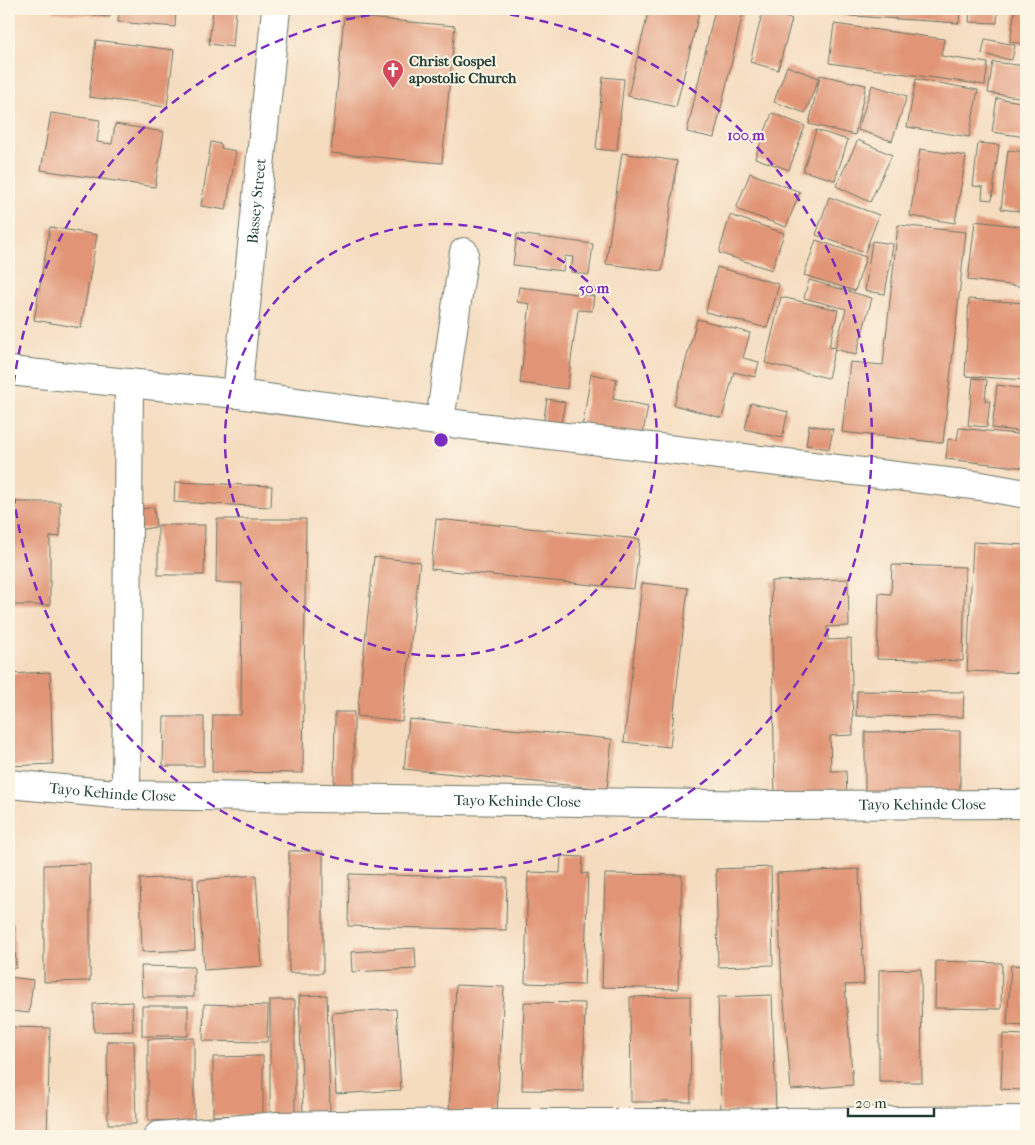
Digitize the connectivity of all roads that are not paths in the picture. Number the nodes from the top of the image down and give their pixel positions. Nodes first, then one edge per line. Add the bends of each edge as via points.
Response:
1 (276, 9) edge
2 (464, 252) dead end
3 (9, 370) edge
4 (129, 383) junction
5 (237, 394) junction
6 (440, 421) junction
7 (1026, 494) edge
8 (9, 784) edge
9 (126, 795) junction
10 (1026, 804) edge
11 (1026, 1120) edge
12 (158, 1136) edge

1 - 5 street, Bassey Street
2 - 6 street
3 - 4 street
4 - 5 street
4 - 9 street
5 - 6 street
6 - 7 street
8 - 9 street, Tayo Kehinde Close
9 - 10 street, Tayo Kehinde Close via 777,805
11 - 12 street via 278,1126

